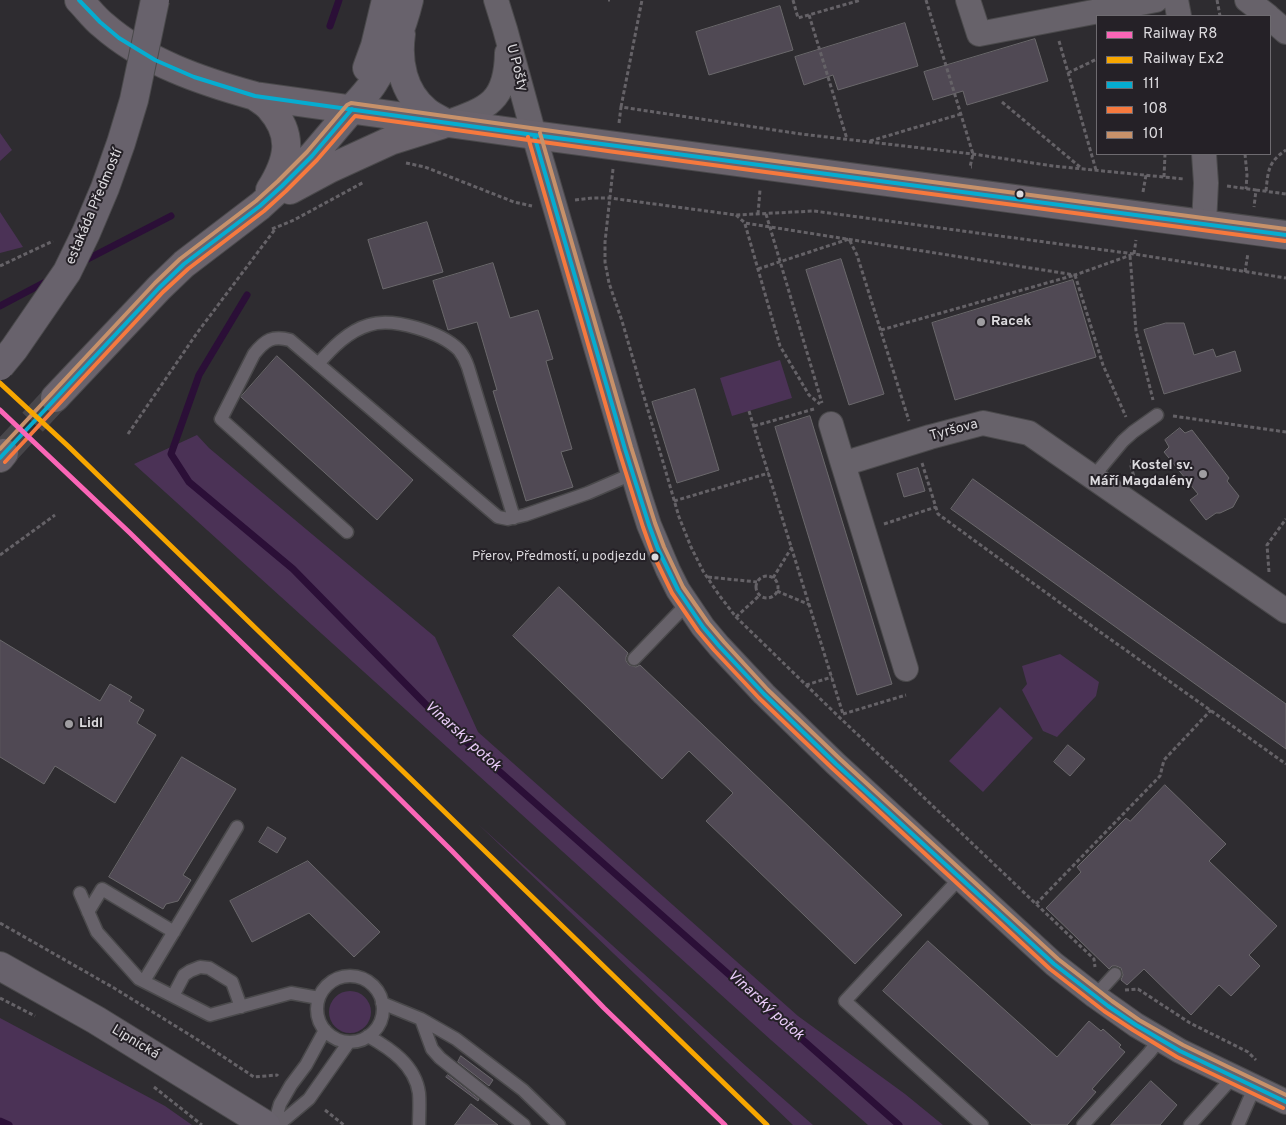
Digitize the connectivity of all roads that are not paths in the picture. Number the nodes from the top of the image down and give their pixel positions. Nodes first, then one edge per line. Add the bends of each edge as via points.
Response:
1 (79, 0) edge
2 (156, 0) edge
3 (386, 0) edge
4 (496, 0) edge
5 (968, 0) edge
6 (1156, 0) edge
7 (1176, 0) edge
8 (1247, 0) edge
9 (406, 11) edge
10 (1179, 15) edge
11 (1266, 15) edge
12 (1271, 19) edge
13 (505, 29) junction
14 (1286, 32) edge
15 (255, 96) junction
16 (352, 110) junction
17 (446, 123) junction
18 (534, 135) junction
19 (1204, 155) edge
20 (260, 206) junction
21 (1204, 224) junction
22 (1286, 235) edge
23 (318, 364) junction
24 (0, 366) edge
25 (55, 398) tunnel mouth
26 (827, 415) road end
27 (1157, 415) road end
28 (843, 464) junction
29 (632, 474) junction
30 (1094, 477) junction
31 (514, 518) junction
32 (347, 532) dead end
33 (687, 604) junction
34 (1286, 611) edge
35 (634, 659) dead end
36 (906, 669) dead end
37 (236, 827) dead end
38 (960, 878) junction
39 (80, 893) dead end
40 (88, 912) junction
41 (174, 932) junction
42 (0, 966) edge
43 (144, 981) junction
44 (173, 996) junction
45 (319, 998) junction
46 (382, 1003) junction
47 (241, 1007) junction
48 (421, 1019) junction
49 (325, 1030) junction
50 (368, 1036) junction
51 (1160, 1039) junction
52 (350, 1042) junction
53 (1257, 1075) junction
54 (1234, 1076) junction
55 (1286, 1102) edge
56 (266, 1125) edge
57 (274, 1125) edge
58 (278, 1125) edge
59 (420, 1125) edge
60 (524, 1125) edge
61 (559, 1125) edge
62 (982, 1125) edge
63 (1083, 1125) edge
64 (1190, 1125) edge
65 (1238, 1125) edge

1 - 15 main road via 102,25 155,60
2 - 24 main road, estakáda Předmostí, bridge via 134,100 90,224 67,272
3 - 16 main road via 375,46
4 - 13 street, U Pošty
5 - 6 street via 978,34
7 - 10 street
8 - 11 street
9 - 16 main road via 380,72
9 - 17 main road via 400,51 406,84 424,109
12 - 14 street
13 - 17 street via 507,68 498,94 482,109
13 - 18 street, U Pošty
15 - 16 main road
15 - 20 main road via 279,120 287,146 283,167
16 - 17 main road
16 - 20 main road via 307,161
17 - 18 main road
17 - 20 main road via 362,153
18 - 21 main road
18 - 29 street, U Pošty
19 - 21 street
20 - 25 main road via 172,276
21 - 22 main road
23 - 31 lane via 494,514
23 - 31 lane via 335,346 360,328 381,322 408,325 459,350 468,367
23 - 32 lane via 290,340 274,338 266,341 254,354 221,419
26 - 28 street
27 - 30 lane via 1133,432
28 - 30 street, Tyršova via 982,423 1029,433
28 - 36 street
29 - 31 lane
29 - 33 street, U Pošty via 658,549
30 - 34 street, Tyršova
33 - 35 lane
33 - 38 street, U Pošty via 719,646 764,694
37 - 41 lane
38 - 51 street, U Pošty via 1054,964 1106,984 1136,1025
38 - 62 lane via 845,1001
39 - 40 lane
40 - 41 lane via 102,889
40 - 43 lane via 97,932
41 - 43 lane
42 - 56 main road, Lipnická via 96,1020
43 - 44 lane
44 - 47 lane via 210,1015
44 - 47 lane via 184,975 200,967 208,968 232,982
45 - 46 lane via 325,987 336,979 356,976 373,985
45 - 47 lane via 291,993
45 - 49 lane via 317,1012
46 - 48 lane
46 - 50 lane via 378,1025
48 - 60 lane via 432,1049 440,1058
48 - 61 lane via 456,1038 523,1090
49 - 52 lane via 339,1040
49 - 57 lane via 306,1065 290,1085
50 - 52 lane
50 - 59 lane via 398,1056 412,1073 419,1093
51 - 54 street, U Pošty
51 - 63 lane
52 - 58 lane via 309,1099
53 - 54 street, U Pošty
53 - 55 street, U Pošty
53 - 65 lane
54 - 64 lane

